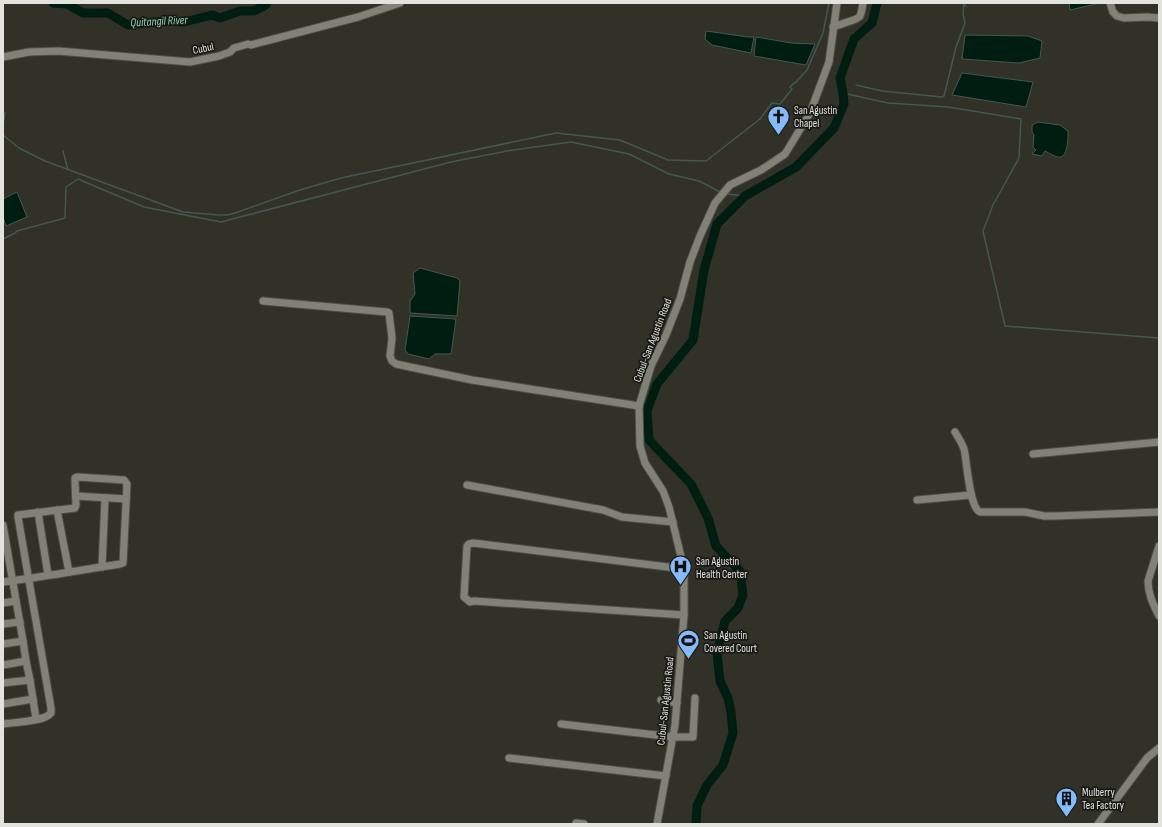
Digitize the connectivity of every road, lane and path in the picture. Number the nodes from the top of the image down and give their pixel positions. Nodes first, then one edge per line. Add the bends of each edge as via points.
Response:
1 (400, 3) edge
2 (838, 3) edge
3 (863, 3) edge
4 (1110, 3) edge
5 (1159, 18) edge
6 (833, 27) junction
7 (3, 57) edge
8 (263, 301) dead end
9 (639, 406) junction
10 (955, 432) dead end
11 (1159, 442) edge
12 (1033, 454) dead end
13 (467, 485) dead end
14 (971, 495) junction
15 (76, 496) junction
16 (106, 498) junction
17 (126, 499) junction
18 (917, 500) dead end
19 (57, 510) junction
20 (38, 512) junction
21 (1159, 512) edge
22 (673, 522) junction
23 (3, 525) edge
24 (4, 535) edge
25 (1159, 546) edge
26 (102, 567) junction
27 (684, 569) junction
28 (69, 572) junction
29 (48, 575) junction
30 (28, 578) junction
31 (12, 581) junction
32 (3, 582) edge
33 (16, 601) junction
34 (3, 603) edge
35 (684, 615) junction
36 (1159, 616) edge
37 (20, 622) junction
38 (3, 624) edge
39 (23, 641) junction
40 (3, 644) edge
41 (26, 661) junction
42 (3, 664) edge
43 (30, 680) junction
44 (3, 683) edge
45 (695, 698) dead end
46 (33, 699) junction
47 (661, 700) dead end
48 (677, 703) junction
49 (3, 704) edge
50 (36, 719) junction
51 (3, 724) edge
52 (561, 724) dead end
53 (673, 737) junction
54 (1159, 748) edge
55 (509, 758) dead end
56 (666, 776) junction
57 (657, 824) edge
58 (1098, 824) edge

1 - 7 street, Cubul via 358,17 248,44 219,56 190,62 58,51 29,52
2 - 6 street, Cubul-San Agustin Road
3 - 6 street via 857,20
4 - 5 street via 1117,16
6 - 9 street, Cubul-San Agustin Road via 829,62 810,113 789,148 761,170 730,185 715,203 690,262 680,299 666,335 651,366
8 - 9 street via 387,312 392,338 390,356 396,364 472,380
9 - 22 street, Cubul-San Agustin Road via 640,446 645,463 663,491
10 - 14 street via 964,448
11 - 12 street
13 - 22 street via 603,510 622,517
14 - 18 street
14 - 21 street via 976,509 980,512 1025,512 1056,516
15 - 16 street
15 - 17 street via 75,478 78,477 124,480 127,484
15 - 19 street via 76,508
16 - 17 street
16 - 26 street
17 - 26 street via 124,562
19 - 20 street
19 - 28 street
20 - 29 street
20 - 30 street via 20,514 18,517
22 - 27 street, Cubul-San Agustin Road
23 - 24 street
24 - 31 street
25 - 36 street via 1148,581 1148,593
26 - 28 street
27 - 35 street, Cubul-San Agustin Road
27 - 35 street via 473,543 467,546 464,597 470,602
28 - 29 street
29 - 30 street
30 - 31 street
30 - 50 street via 51,713 49,716
31 - 32 street
31 - 33 street
33 - 34 street
33 - 37 street
35 - 48 street, Cubul-San Agustin Road
37 - 38 street
37 - 39 street
39 - 40 street
39 - 41 street
41 - 42 street
41 - 43 street
43 - 44 street
43 - 46 street
45 - 53 street via 693,736
46 - 49 street
46 - 50 street
47 - 48 street
48 - 53 street, Cubul-San Agustin Road
50 - 51 street
52 - 53 street
53 - 56 street, Cubul-San Agustin Road
54 - 58 street via 1147,758
55 - 56 street
56 - 57 street, Cubul-San Agustin Road

